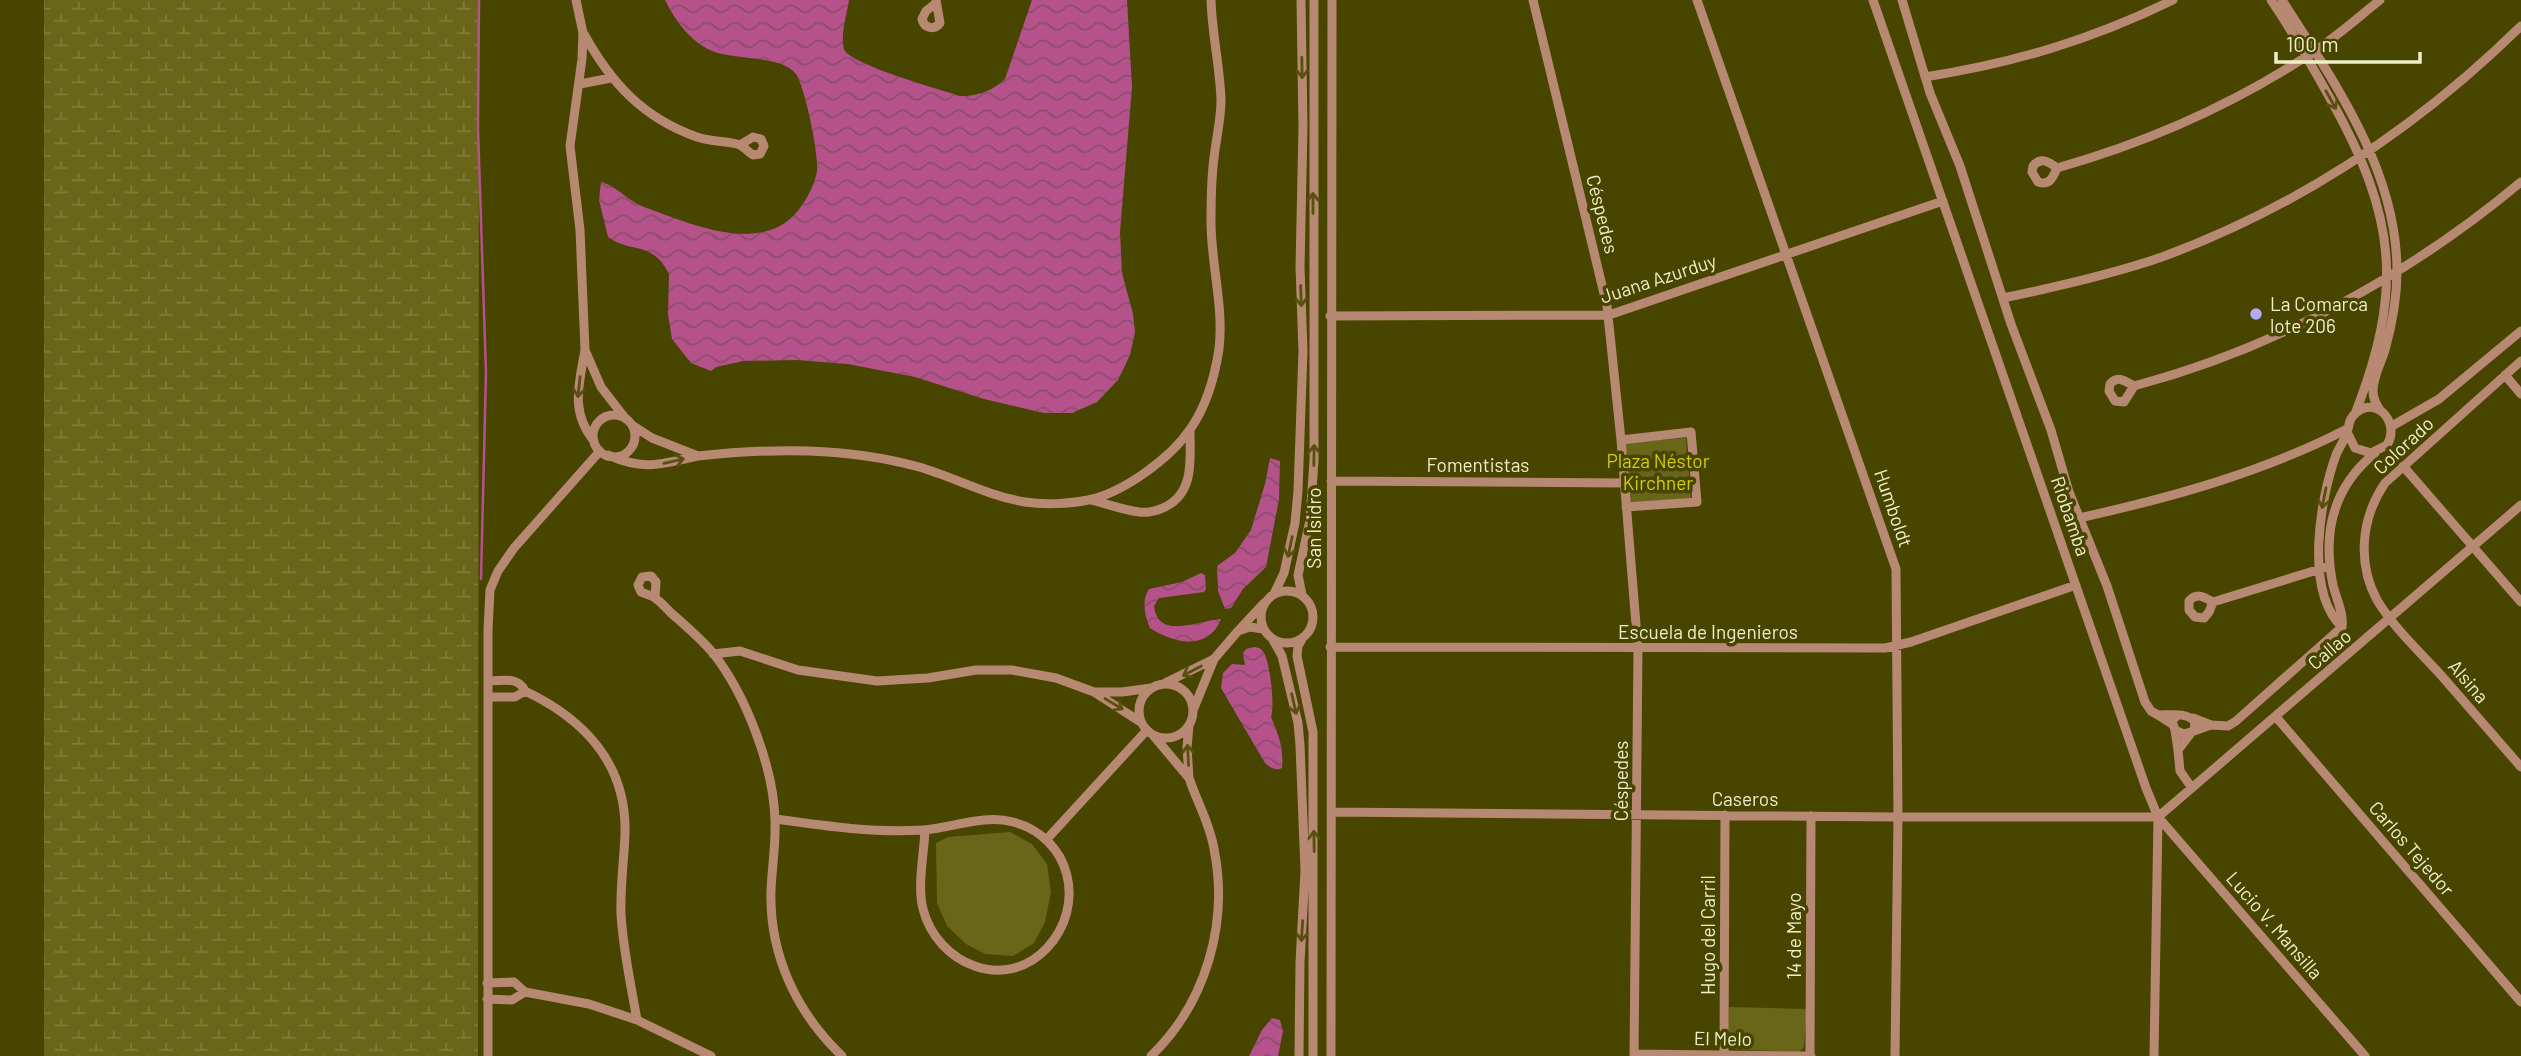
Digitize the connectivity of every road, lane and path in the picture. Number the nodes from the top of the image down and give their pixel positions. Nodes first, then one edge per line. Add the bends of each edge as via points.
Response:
1 (576, 0) edge
2 (1212, 0) edge
3 (1301, 0) edge
4 (1314, 0) edge
5 (1332, 0) edge
6 (1533, 0) edge
7 (1697, 0) edge
8 (1873, 0) edge
9 (1902, 0) edge
10 (2173, 0) edge
11 (2271, 0) edge
12 (2282, 0) edge
13 (2380, 0) edge
14 (2521, 26) edge
15 (583, 33) junction
16 (2310, 54) junction
17 (1925, 77) junction
18 (611, 78) junction
19 (580, 84) junction
20 (1303, 106) junction
21 (1314, 106) junction
22 (740, 145) dead end
23 (2370, 151) junction
24 (2360, 156) junction
25 (2057, 168) dead end
26 (2521, 182) edge
27 (1943, 201) junction
28 (1786, 254) junction
29 (2397, 270) junction
30 (2387, 277) junction
31 (2003, 298) junction
32 (1609, 315) junction
33 (1330, 316) junction
34 (1302, 326) junction
35 (1313, 326) junction
36 (2521, 331) edge
37 (585, 350) junction
38 (2521, 361) edge
39 (2505, 375) junction
40 (2134, 386) dead end
41 (2521, 394) edge
42 (2380, 410) junction
43 (2354, 414) junction
44 (625, 418) junction
45 (632, 425) junction
46 (2392, 426) junction
47 (1190, 430) junction
48 (2347, 431) junction
49 (1621, 440) junction
50 (594, 441) junction
51 (2376, 452) junction
52 (604, 453) junction
53 (698, 456) junction
54 (2403, 466) junction
55 (1331, 481) junction
56 (1624, 483) junction
57 (1089, 500) junction
58 (2521, 505) edge
59 (1626, 507) junction
60 (2079, 518) junction
61 (2473, 547) junction
62 (2330, 566) junction
63 (2320, 569) junction
64 (2076, 584) junction
65 (1301, 595) junction
66 (1271, 597) junction
67 (655, 598) dead end
68 (2213, 602) dead end
69 (2521, 602) edge
70 (2391, 618) junction
71 (2343, 627) junction
72 (1263, 629) junction
73 (1238, 631) junction
74 (1302, 639) junction
75 (1273, 640) junction
76 (1898, 646) junction
77 (1330, 647) junction
78 (1638, 649) junction
79 (713, 654) junction
80 (1214, 659) junction
81 (489, 681) junction
82 (506, 681) junction
83 (1157, 686) junction
84 (525, 691) junction
85 (1094, 692) junction
86 (489, 697) junction
87 (507, 697) junction
88 (2276, 717) junction
89 (1191, 718) junction
90 (2193, 718) junction
91 (2175, 723) junction
92 (2211, 725) junction
93 (1147, 729) junction
94 (2192, 732) junction
95 (2178, 750) junction
96 (2521, 767) edge
97 (1189, 778) junction
98 (2192, 788) junction
99 (1331, 812) junction
100 (1637, 815) junction
101 (1724, 816) junction
102 (1811, 816) junction
103 (1898, 817) junction
104 (2158, 817) junction
105 (775, 819) junction
106 (925, 830) junction
107 (1047, 839) junction
108 (1309, 892) junction
109 (504, 982) junction
110 (487, 983) junction
111 (525, 992) junction
112 (487, 999) junction
113 (505, 999) junction
114 (2521, 1002) edge
115 (637, 1020) junction
116 (1167, 1041) junction
117 (1634, 1055) edge
118 (1724, 1055) edge
119 (488, 1056) edge
120 (711, 1056) edge
121 (842, 1056) edge
122 (1151, 1056) edge
123 (1164, 1056) edge
124 (1300, 1056) edge
125 (1313, 1056) edge
126 (1331, 1056) edge
127 (1810, 1056) edge
128 (1895, 1056) edge
129 (2154, 1056) edge
130 (2365, 1056) edge

1 - 15 street
2 - 47 street via 1221,100 1211,237 1220,327 1215,370
3 -> 20 street
4 - 21 street
5 - 33 street, San Isidro
6 - 32 street, Céspedes
7 - 28 street, Humboldt
8 - 27 street, Riobamba
9 - 17 street
10 - 17 street via 2113,28 2049,50
11 - 16 street
12 - 16 street
13 - 16 street
14 - 23 street via 2469,76
15 - 18 street
15 - 19 street
16 - 23 street via 2350,109
16 -> 24 street
16 - 25 street via 2174,127
17 - 31 street
18 - 19 street
18 - 22 street via 662,121 699,138
19 - 37 street via 570,146
20 - 21 street
20 -> 34 street
35 -> 21 street
23 - 24 street
23 - 29 street via 2390,214
24 - 30 street via 2380,210
24 - 31 street via 2289,200 2197,243 2093,278
26 - 29 street
27 - 28 street, Juana Azurduy
27 - 64 street, Riobamba
28 - 32 street, Juana Azurduy
28 - 76 street, Humboldt via 1893,557
29 - 30 street
29 - 42 street via 2390,327 2373,392
30 - 40 street via 2267,338
30 - 43 street via 2382,322
31 - 60 street
32 - 33 street, Juana Azurduy
32 - 49 street, Céspedes
33 - 55 street, San Isidro
34 - 35 street
34 -> 66 street via 1295,523 1284,573
65 -> 35 street via 1298,575 1310,520 1314,460
36 - 46 street via 2438,399
37 - 44 street via 601,387
37 -> 50 street via 578,401 580,418
38 - 39 street, Colorado
39 - 41 street
39 - 54 street, Colorado
42 - 43 street via 2367,408
42 - 46 street
43 - 48 street
44 - 45 street
44 - 50 street via 604,418
45 - 52 street via 635,440 629,450 619,456
45 - 53 street
46 - 51 street via 2390,440
47 - 57 street via 1151,468
47 - 57 street via 1190,476 1170,505 1138,512
48 - 51 street via 2356,448
48 - 60 street via 2196,488
48 -> 63 street via 2322,505
49 - 56 street, Céspedes
49 - 59 street via 1691,432 1697,502
50 - 52 street
51 - 62 street via 2338,499 2329,534
52 -> 53 street via 643,466
52 - 81 street via 498,571 491,590
53 - 57 street via 760,450 842,453 918,467 1026,502
54 - 61 street
54 - 70 street, Colorado via 2377,495 2364,546 2372,587
55 - 56 street, Fomentistas
55 - 77 street, San Isidro
56 - 59 street, Céspedes
58 - 61 street, Callao
59 - 78 street, Céspedes
60 - 91 street via 2146,702 2151,711
61 - 69 street
61 - 70 street, Callao
62 - 63 street
62 - 71 street
63 - 68 street
63 - 71 street via 2330,609
64 - 76 street, Escuela de Ingenieros
64 - 104 street, Riobamba
65 - 66 street via 1288,591
65 - 74 street via 1313,615 1311,629
66 - 72 street via 1261,614
66 - 73 street
67 - 79 street
70 - 88 street, Callao
70 - 96 street, Alsina
71 - 92 street via 2236,721 2228,726
72 - 73 street
72 - 75 street
73 - 80 street
74 - 75 street
108 -> 74 street via 1313,732 1297,656
75 -> 108 street via 1282,656 1298,723
76 - 78 street, Escuela de Ingenieros
76 - 103 street, Humboldt
77 - 78 street, Escuela de Ingenieros
77 - 99 street, San Isidro
78 - 100 street, Céspedes
79 - 85 street via 740,651 798,670 877,681 1012,670 1056,678
79 - 105 street via 754,729
80 -> 83 street
80 - 89 street
81 - 82 street
81 - 86 street
82 - 84 street via 520,682
82 - 87 street via 502,689
83 - 85 street
83 - 89 street via 1184,691 1190,699
83 - 93 street via 1141,703 1139,713
84 - 87 street
84 - 115 street via 581,726 608,761 619,789 625,835 623,939
85 -> 93 street
86 - 87 street
86 - 110 street
88 - 98 street, Callao
88 - 114 street, Carlos Tejedor
89 - 93 street via 1175,736 1161,737
97 -> 89 street
90 - 91 street
90 - 92 street
90 - 94 street
91 - 94 street via 2184,734
91 - 95 street
92 - 94 street
93 - 97 street
93 - 107 street
94 - 95 street
95 - 98 street via 2180,771
97 - 116 street via 1214,847 1218,908 1202,982
98 - 104 street, Callao
99 - 100 street, Caseros
99 - 126 street, San Isidro
100 - 101 street, Caseros
100 - 117 street, Céspedes
101 - 102 street, Caseros
101 - 118 street, Hugo del Carril
102 - 103 street, Caseros
102 - 127 street, 14 de Mayo
103 - 104 street, Caseros
103 - 128 street, Humboldt
104 - 129 street, Riobamba
104 - 130 street, Lucio V. Mansilla
105 - 106 street via 851,829
105 - 121 street via 771,913 777,949 805,1013
106 - 107 street via 1002,820
106 - 107 street via 922,897 929,927 951,954 987,969 1010,968 1032,959 1063,924 1068,880
108 -> 124 street via 1300,962
108 - 125 street
109 - 110 street
109 - 111 street via 514,982
109 - 113 street via 500,990
110 - 112 street
111 - 113 street
111 - 115 street via 589,1004
112 - 113 street
112 - 119 street
115 - 120 street
116 - 122 street
116 - 123 street
117 - 118 street, El Melo
118 - 127 street, El Melo

